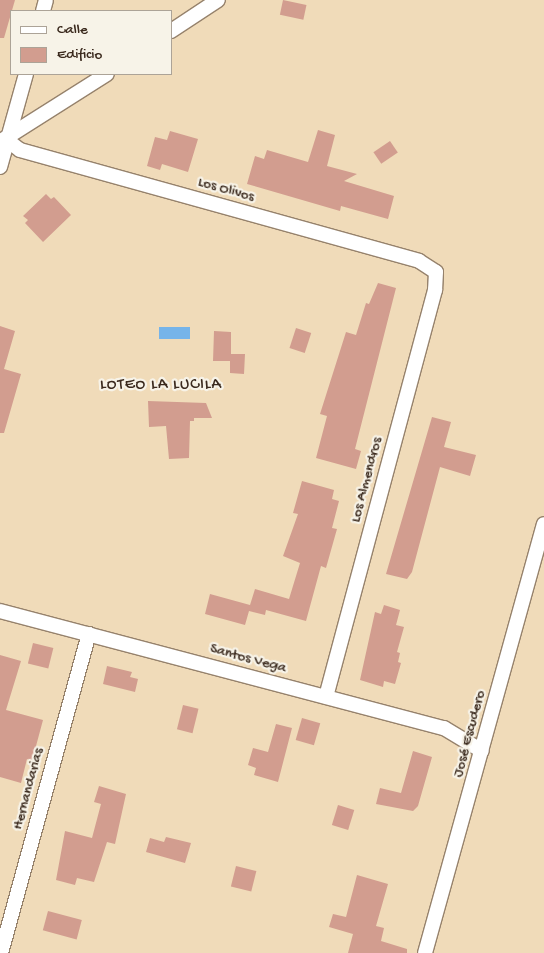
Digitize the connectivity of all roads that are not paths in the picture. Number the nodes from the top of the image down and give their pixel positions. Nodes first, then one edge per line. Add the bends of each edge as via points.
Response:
1 (218, 0) edge
2 (172, 30) edge
3 (26, 75) edge
4 (105, 75) edge
5 (4, 141) edge
6 (0, 168) edge
7 (436, 272) joint
8 (544, 524) edge
9 (0, 611) edge
10 (89, 634) junction
11 (326, 697) junction
12 (482, 751) junction
13 (1, 953) edge
14 (426, 953) edge

1 - 2 street
3 - 5 street
4 - 5 street
5 - 6 street
5 - 7 street, Los Olivos via 20,150 419,261
7 - 11 street, Los Almendros via 435,290
8 - 12 street, José Escudero
9 - 10 street, Santos Vega
10 - 11 street, Santos Vega
10 - 13 street, Hernandarias
11 - 12 street, Santos Vega via 444,728
12 - 14 street, José Escudero

